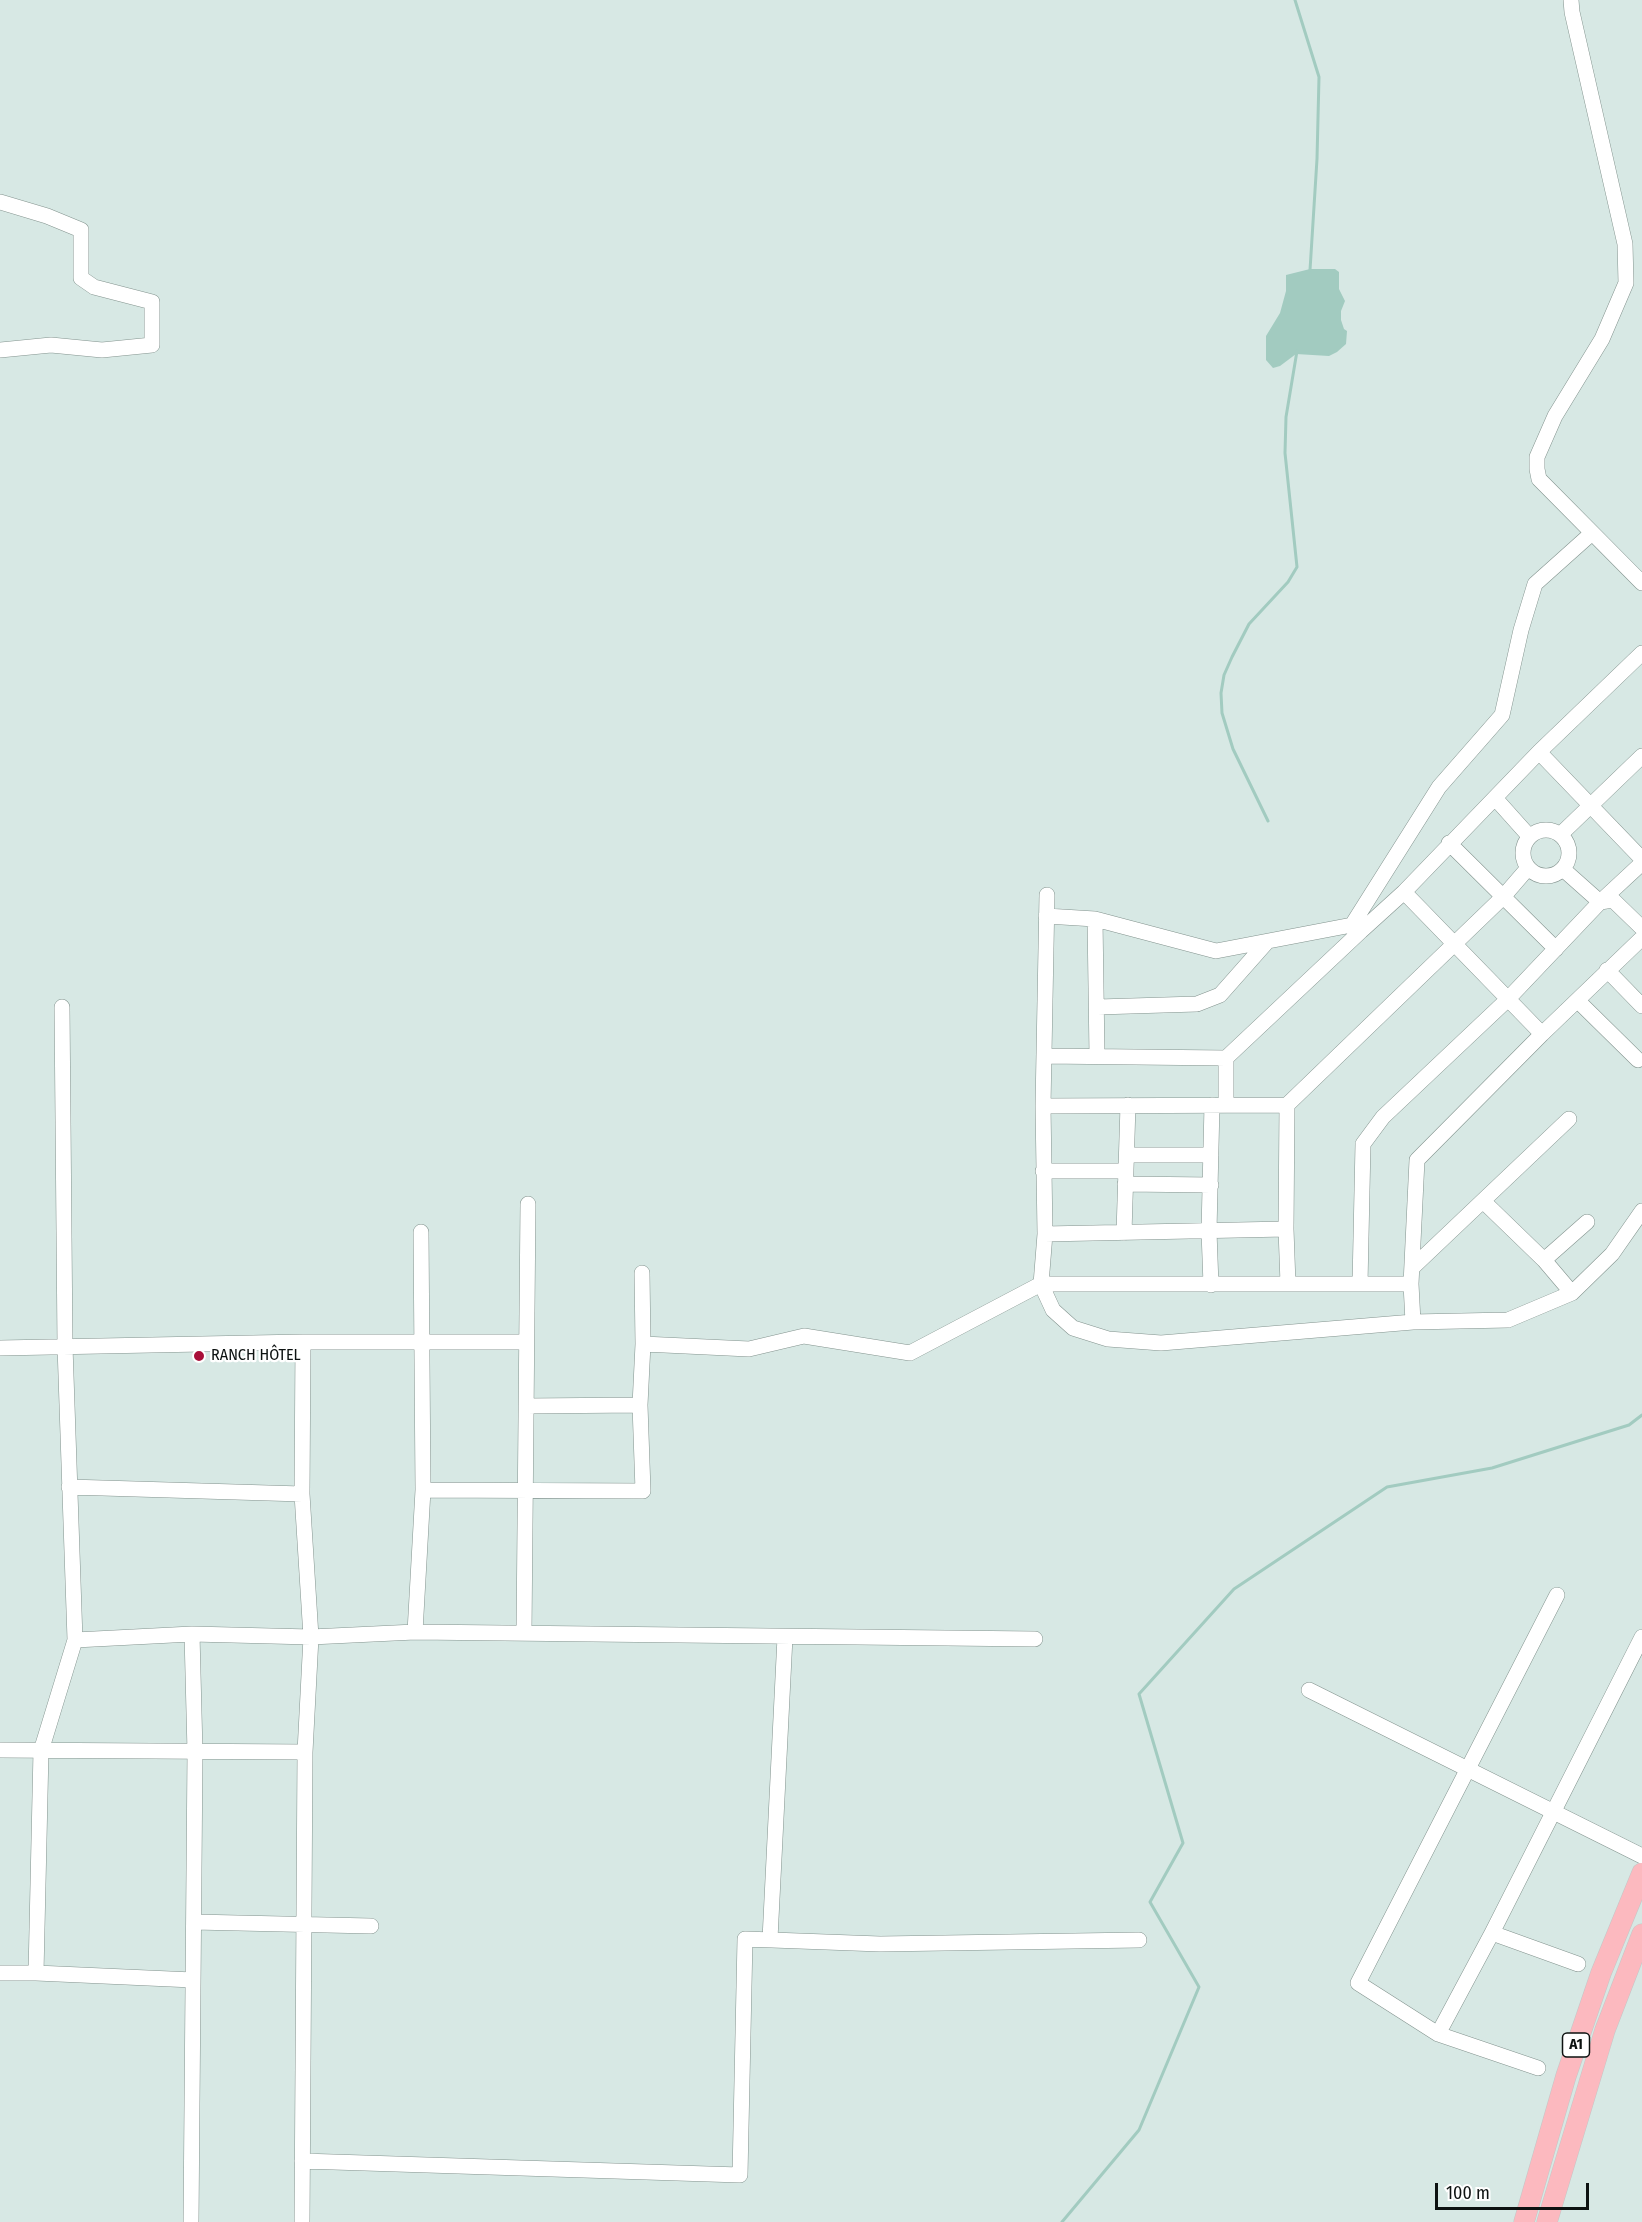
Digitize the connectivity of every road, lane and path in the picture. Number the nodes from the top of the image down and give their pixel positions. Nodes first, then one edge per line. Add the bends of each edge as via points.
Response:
1 (1571, 0) edge
2 (0, 202) edge
3 (0, 350) edge
4 (1592, 532) junction
5 (1642, 583) edge
6 (1642, 653) edge
7 (1539, 752) junction
8 (1642, 756) edge
9 (1495, 798) junction
10 (1592, 806) junction
11 (1561, 834) junction
12 (1529, 836) junction
13 (1449, 843) junction
14 (1642, 861) edge
15 (1528, 868) junction
16 (1564, 870) junction
17 (1404, 892) junction
18 (1047, 895) dead end
19 (1503, 897) junction
20 (1600, 903) junction
21 (1046, 916) junction
22 (1095, 919) junction
23 (1357, 928) junction
24 (1642, 928) edge
25 (1642, 938) edge
26 (1266, 943) junction
27 (1454, 945) junction
28 (1556, 949) junction
29 (1607, 970) junction
30 (1507, 1000) junction
31 (1578, 1001) junction
32 (1642, 1006) edge
33 (62, 1007) dead end
34 (1098, 1007) junction
35 (1542, 1034) junction
36 (1044, 1056) junction
37 (1097, 1056) junction
38 (1226, 1058) junction
39 (1638, 1060) dead end
40 (1042, 1106) junction
41 (1128, 1106) junction
42 (1219, 1106) junction
43 (1287, 1106) junction
44 (1569, 1119) dead end
45 (1127, 1155) junction
46 (1211, 1155) junction
47 (1043, 1171) junction
48 (1125, 1178) junction
49 (1211, 1185) junction
50 (1483, 1201) junction
51 (528, 1204) dead end
52 (1642, 1210) edge
53 (1587, 1222) dead end
54 (1286, 1229) junction
55 (1209, 1231) junction
56 (421, 1232) dead end
57 (1124, 1233) junction
58 (1045, 1234) junction
59 (1544, 1260) junction
60 (1412, 1268) junction
61 (642, 1273) dead end
62 (1041, 1284) junction
63 (1288, 1284) junction
64 (1360, 1284) junction
65 (1411, 1284) junction
66 (1211, 1285) junction
67 (1572, 1293) junction
68 (1413, 1322) junction
69 (420, 1341) junction
70 (303, 1342) junction
71 (525, 1342) junction
72 (644, 1344) junction
73 (65, 1346) junction
74 (0, 1348) edge
75 (640, 1405) junction
76 (526, 1406) junction
77 (69, 1487) junction
78 (423, 1490) junction
79 (525, 1490) junction
80 (302, 1494) junction
81 (1557, 1595) dead end
82 (416, 1632) junction
83 (524, 1633) junction
84 (192, 1634) junction
85 (311, 1637) junction
86 (785, 1637) junction
87 (1642, 1637) edge
88 (1035, 1639) dead end
89 (75, 1640) junction
90 (1309, 1690) dead end
91 (0, 1750) edge
92 (41, 1750) junction
93 (195, 1752) junction
94 (305, 1752) junction
95 (1468, 1769) junction
96 (1553, 1812) junction
97 (1642, 1856) edge
98 (1642, 1873) edge
99 (194, 1922) junction
100 (305, 1925) junction
101 (371, 1926) dead end
102 (1492, 1933) junction
103 (1642, 1934) edge
104 (770, 1939) junction
105 (1139, 1940) dead end
106 (1578, 1964) dead end
107 (36, 1973) junction
108 (0, 1974) edge
109 (194, 1980) junction
110 (1438, 2034) junction
111 (1538, 2068) dead end
112 (302, 2161) junction
113 (191, 2222) edge
114 (302, 2222) edge
115 (1524, 2222) edge
116 (1546, 2222) edge

1 - 4 street via 1625,244 1626,283 1602,339 1555,416 1537,457 1537,469 1539,479
2 - 3 street via 81,230 81,278 94,287 152,302 152,345 102,350 51,345
4 - 5 street
4 - 23 street via 1535,584 1502,714 1439,788
6 - 7 street
7 - 9 street
7 - 10 street
8 - 10 street
9 - 12 street
9 - 13 street
10 - 11 street
10 - 14 street
11 - 12 street via 1545,829
11 - 16 street via 1570,851
12 - 15 street via 1522,852
13 - 17 street
13 - 19 street
14 - 20 street
15 - 16 street via 1545,877
15 - 19 street
16 - 20 street
17 - 23 street
17 - 27 street
18 - 21 street
19 - 27 street
19 - 28 street
20 - 24 street via 1613,900
20 - 28 street
21 - 22 street
21 - 36 street
22 - 26 street via 1216,951
22 - 34 street
23 - 26 street
23 - 38 street
25 - 29 street
26 - 34 street via 1220,995 1197,1004
27 - 30 street
27 - 43 street
28 - 30 street
29 - 31 street
29 - 32 street
30 - 35 street
30 - 64 street via 1383,1117 1363,1144
31 - 35 street
31 - 39 street
33 - 73 street
34 - 37 street
35 - 60 street via 1417,1160
36 - 37 street
36 - 40 street
37 - 38 street
38 - 42 street
40 - 41 street
40 - 47 street
41 - 42 street
41 - 45 street
42 - 43 street
42 - 46 street
43 - 54 street
44 - 50 street
45 - 46 street
45 - 48 street
46 - 49 street
47 - 48 street
47 - 58 street
48 - 49 street
48 - 57 street
49 - 55 street
50 - 59 street
50 - 60 street
51 - 71 street
52 - 67 street via 1612,1254
53 - 59 street
54 - 55 street
54 - 63 street
55 - 57 street
55 - 66 street
56 - 69 street
57 - 58 street
58 - 62 street
59 - 67 street
60 - 65 street
61 - 72 street
62 - 66 street
62 - 68 street via 1053,1310 1073,1328 1108,1339 1161,1342
62 - 72 street via 910,1353 804,1336 749,1349
63 - 64 street
63 - 66 street
64 - 65 street
65 - 68 street
67 - 68 street via 1508,1320
69 - 70 street
69 - 71 street
69 - 78 street
70 - 73 street
70 - 80 street
71 - 76 street
72 - 75 street
73 - 74 street
73 - 77 street
75 - 76 street
75 - 79 street via 643,1491
76 - 79 street
77 - 80 street
77 - 89 street
78 - 79 street
78 - 82 street
79 - 83 street
80 - 85 street
81 - 95 street
82 - 83 street
82 - 85 street
83 - 86 street
84 - 85 street
84 - 89 street
84 - 93 street
85 - 94 street
86 - 88 street
86 - 104 street
87 - 96 street
89 - 92 street
90 - 95 street
91 - 92 street
92 - 93 street
92 - 107 street
93 - 94 street
93 - 99 street
94 - 100 street
95 - 96 street
95 - 110 street via 1358,1983
96 - 97 street
96 - 102 street
98 - 115 main road, A1 via 1601,1973 1566,2076
99 - 100 street
99 - 109 street
100 - 101 street
100 - 112 street
102 - 106 street
102 - 110 street
103 - 116 main road, A1 via 1605,2030
104 - 105 street via 880,1944
104 - 112 street via 745,1939 740,2175
107 - 108 street
107 - 109 street
109 - 113 street
110 - 111 street
112 - 114 street

